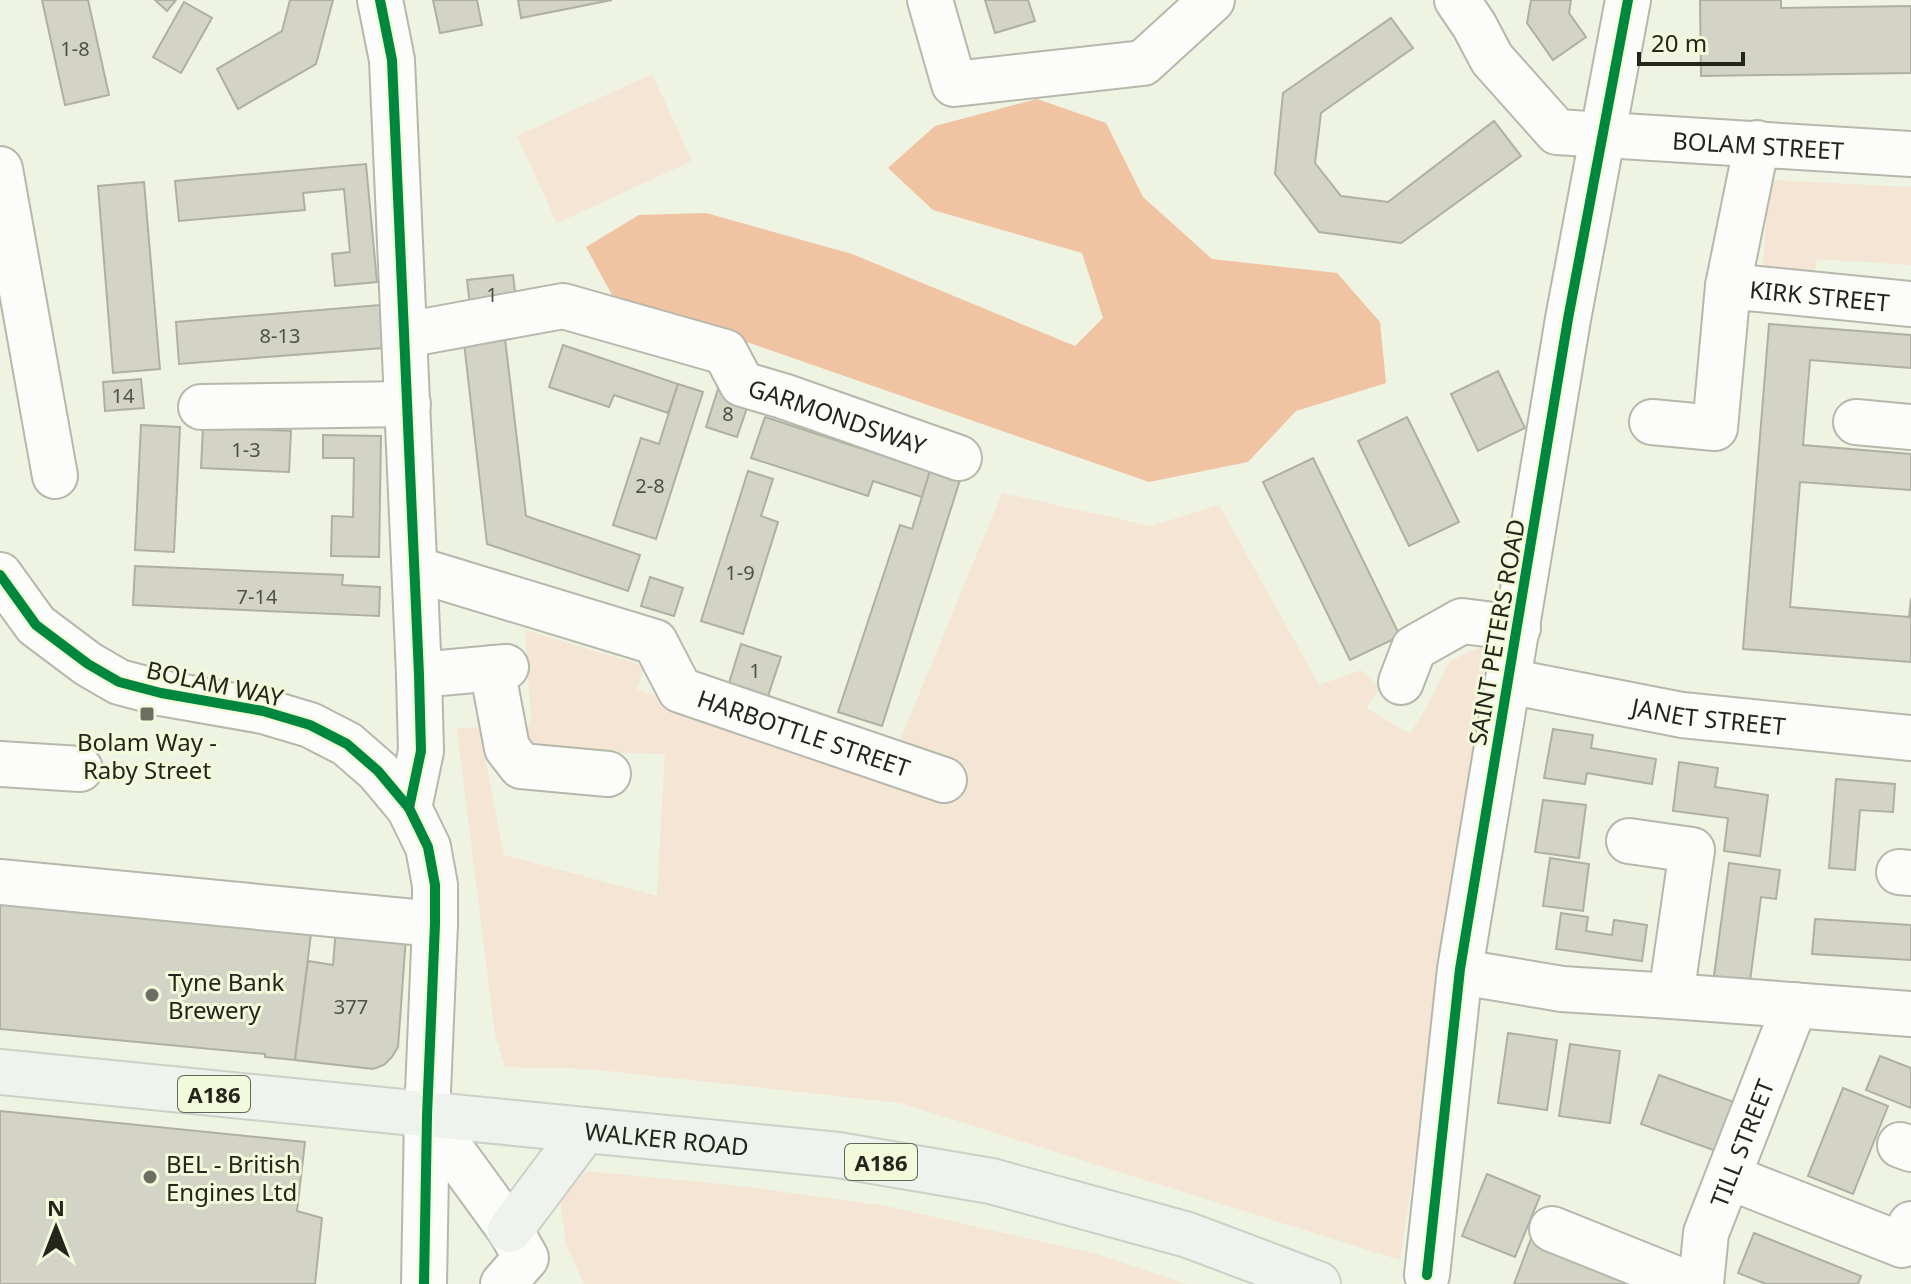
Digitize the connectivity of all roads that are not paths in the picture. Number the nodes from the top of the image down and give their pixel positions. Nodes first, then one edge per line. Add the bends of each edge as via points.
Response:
1 (380, 0) edge
2 (930, 0) edge
3 (1212, 0) edge
4 (1457, 0) edge
5 (1628, 0) edge
6 (1604, 135) junction
7 (1757, 143) junction
8 (1911, 154) edge
9 (0, 169) edge
10 (1728, 286) junction
11 (1911, 304) edge
12 (405, 335) junction
13 (408, 404) junction
14 (201, 407) dead end
15 (1652, 422) dead end
16 (1856, 422) dead end
17 (1911, 427) edge
18 (959, 458) dead end
19 (55, 476) dead end
20 (415, 569) junction
21 (0, 575) edge
22 (1518, 628) junction
23 (419, 675) junction
24 (1508, 681) junction
25 (1401, 682) dead end
26 (1911, 738) edge
27 (0, 764) edge
28 (80, 769) dead end
29 (608, 774) dead end
30 (944, 780) dead end
31 (409, 808) junction
32 (1629, 841) dead end
33 (0, 882) edge
34 (435, 924) junction
35 (1473, 974) dead end
36 (1671, 996) junction
37 (1795, 1005) junction
38 (1911, 1014) edge
39 (0, 1072) edge
40 (427, 1116) junction
41 (585, 1130) junction
42 (1729, 1177) junction
43 (1911, 1224) edge
44 (1552, 1229) dead end
45 (513, 1257) edge
46 (1427, 1275) dead end
47 (424, 1284) edge
48 (1318, 1284) edge
49 (1689, 1284) edge
50 (1701, 1284) edge

1 - 12 street via 392,60
2 - 3 street via 954,84 1143,63
4 - 6 street, BOLAM STREET via 1492,59 1557,132
5 - 6 street, SAINT PETERS ROAD
6 - 7 street, BOLAM STREET
6 - 22 street, SAINT PETERS ROAD
7 - 8 street, BOLAM STREET
7 - 10 street, KIRK STREET
9 - 19 street
10 - 11 street, KIRK STREET
10 - 15 street, KIRK STREET via 1715,428
12 - 13 street
12 - 18 street, GARMONDSWAY via 563,306 725,352 742,384
13 - 14 street
13 - 20 street
16 - 17 street
20 - 23 street
20 - 30 street, HARBOTTLE STREET via 655,642 680,690
21 - 31 street, BOLAM WAY via 36,625 119,682 310,725 347,744
22 - 24 street, SAINT PETERS ROAD
22 - 25 street via 1462,621 1414,648
23 - 29 street via 499,667 507,748 521,766
23 - 31 street via 421,751
24 - 26 street, JANET STREET via 1682,715
24 - 46 street, SAINT PETERS ROAD via 1460,969
27 - 28 street
31 - 34 street, BOLAM WAY via 428,847
32 - 36 street via 1692,850
33 - 34 street
34 - 40 street, BOLAM WAY
35 - 36 street via 1562,989
36 - 37 street
37 - 38 street
37 - 42 street, TILL STREET
39 - 40 main road, WALKER ROAD / A186
40 - 41 main road, WALKER ROAD / A186
40 - 45 street
40 - 47 street, BOLAM WAY
41 - 45 main road
41 - 48 main road, WALKER ROAD / A186 via 838,1155 991,1181 1188,1235
42 - 43 street via 1902,1245
42 - 50 street, TILL STREET via 1706,1233
44 - 49 street

